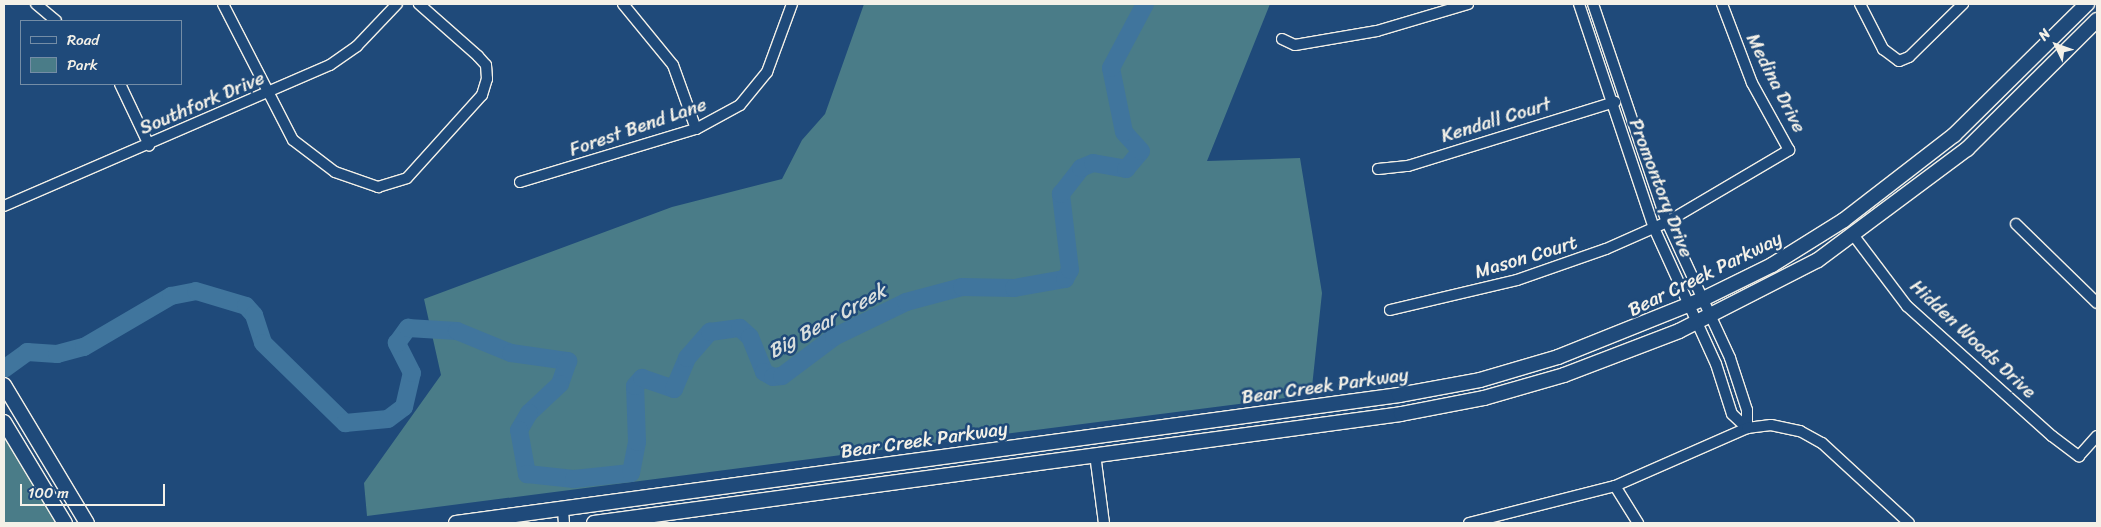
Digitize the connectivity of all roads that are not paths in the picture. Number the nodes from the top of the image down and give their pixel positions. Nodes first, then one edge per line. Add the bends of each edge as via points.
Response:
1 (36, 4) edge
2 (223, 4) edge
3 (396, 4) edge
4 (419, 4) edge
5 (623, 4) edge
6 (792, 4) edge
7 (1468, 4) edge
8 (1579, 4) edge
9 (1592, 4) edge
10 (1722, 4) edge
11 (1860, 4) edge
12 (1963, 4) edge
13 (2087, 4) edge
14 (1452, 6) edge
15 (55, 20) edge
16 (2097, 20) edge
17 (1282, 39) dead end
18 (120, 85) edge
19 (269, 93) junction
20 (1623, 100) junction
21 (1611, 103) junction
22 (696, 129) junction
23 (149, 145) junction
24 (1789, 150) joint
25 (1378, 169) dead end
26 (520, 182) dead end
27 (4, 206) edge
28 (1667, 222) junction
29 (2016, 224) dead end
30 (1654, 228) junction
31 (1854, 236) junction
32 (1686, 260) junction
33 (1672, 268) junction
34 (1703, 299) junction
35 (2097, 303) edge
36 (1689, 306) junction
37 (1390, 310) dead end
38 (1711, 316) junction
39 (1696, 323) junction
40 (1730, 358) junction
41 (1716, 364) junction
42 (4, 385) edge
43 (4, 422) edge
44 (1747, 428) junction
45 (2097, 436) edge
46 (1095, 454) junction
47 (1615, 486) junction
48 (564, 517) edge
49 (65, 523) edge
50 (87, 523) edge
51 (456, 523) edge
52 (594, 523) edge
53 (1104, 523) edge
54 (1469, 523) edge
55 (1638, 523) edge
56 (1909, 523) edge

1 - 15 street
2 - 19 street
3 - 19 street, Southfork Drive via 344,56
4 - 19 street via 486,65 482,95 407,178 378,187 309,156 292,140
5 - 22 street via 673,65
6 - 22 street, Forest Bend Lane via 760,84 740,105
7 - 14 street
8 - 21 street, Promontory Drive
9 - 20 street, Promontory Drive
10 - 24 street, Medina Drive via 1752,83
11 - 12 street via 1883,49 1894,61 1909,57
13 - 34 main road, Bear Creek Parkway via 1954,135 1878,196 1808,244
14 - 17 street via 1377,31 1295,45
16 - 31 main road, Bear Creek Parkway via 1967,149
18 - 23 street
19 - 23 street, Southfork Drive
20 - 21 street, Kendall Court
20 - 28 street, Promontory Drive
21 - 25 street, Kendall Court via 1408,166
21 - 30 street, Promontory Drive
22 - 26 street, Forest Bend Lane
23 - 27 street, Southfork Drive
24 - 28 street, Mason Court
28 - 30 street, Mason Court
28 - 32 street, Promontory Drive
29 - 35 street
30 - 33 street, Promontory Drive
30 - 37 street, Mason Court via 1526,277
31 - 38 main road, Bear Creek Parkway via 1781,282
31 - 45 street, Hidden Woods Drive via 1907,306 2079,456
32 - 33 street
32 - 34 street, Promontory Drive
33 - 36 street, Promontory Drive
34 - 36 main road, Bear Creek Parkway
34 - 38 street, Promontory Drive
36 - 39 street, Promontory Drive
36 - 48 main road, Bear Creek Parkway via 1558,357 1445,388
38 - 39 main road, Bear Creek Parkway
38 - 40 street, Promontory Drive
39 - 41 street, Promontory Drive
39 - 46 main road, Bear Creek Parkway via 1573,372 1484,398
40 - 41 street
40 - 44 street, Promontory Drive via 1747,410
41 - 44 street, Promontory Drive via 1732,414
42 - 50 main road
43 - 49 main road
44 - 47 street
44 - 56 street via 1800,431 1822,443
46 - 52 main road, Bear Creek Parkway
46 - 53 street
47 - 54 street
47 - 55 street
48 - 51 main road, Bear Creek Parkway

